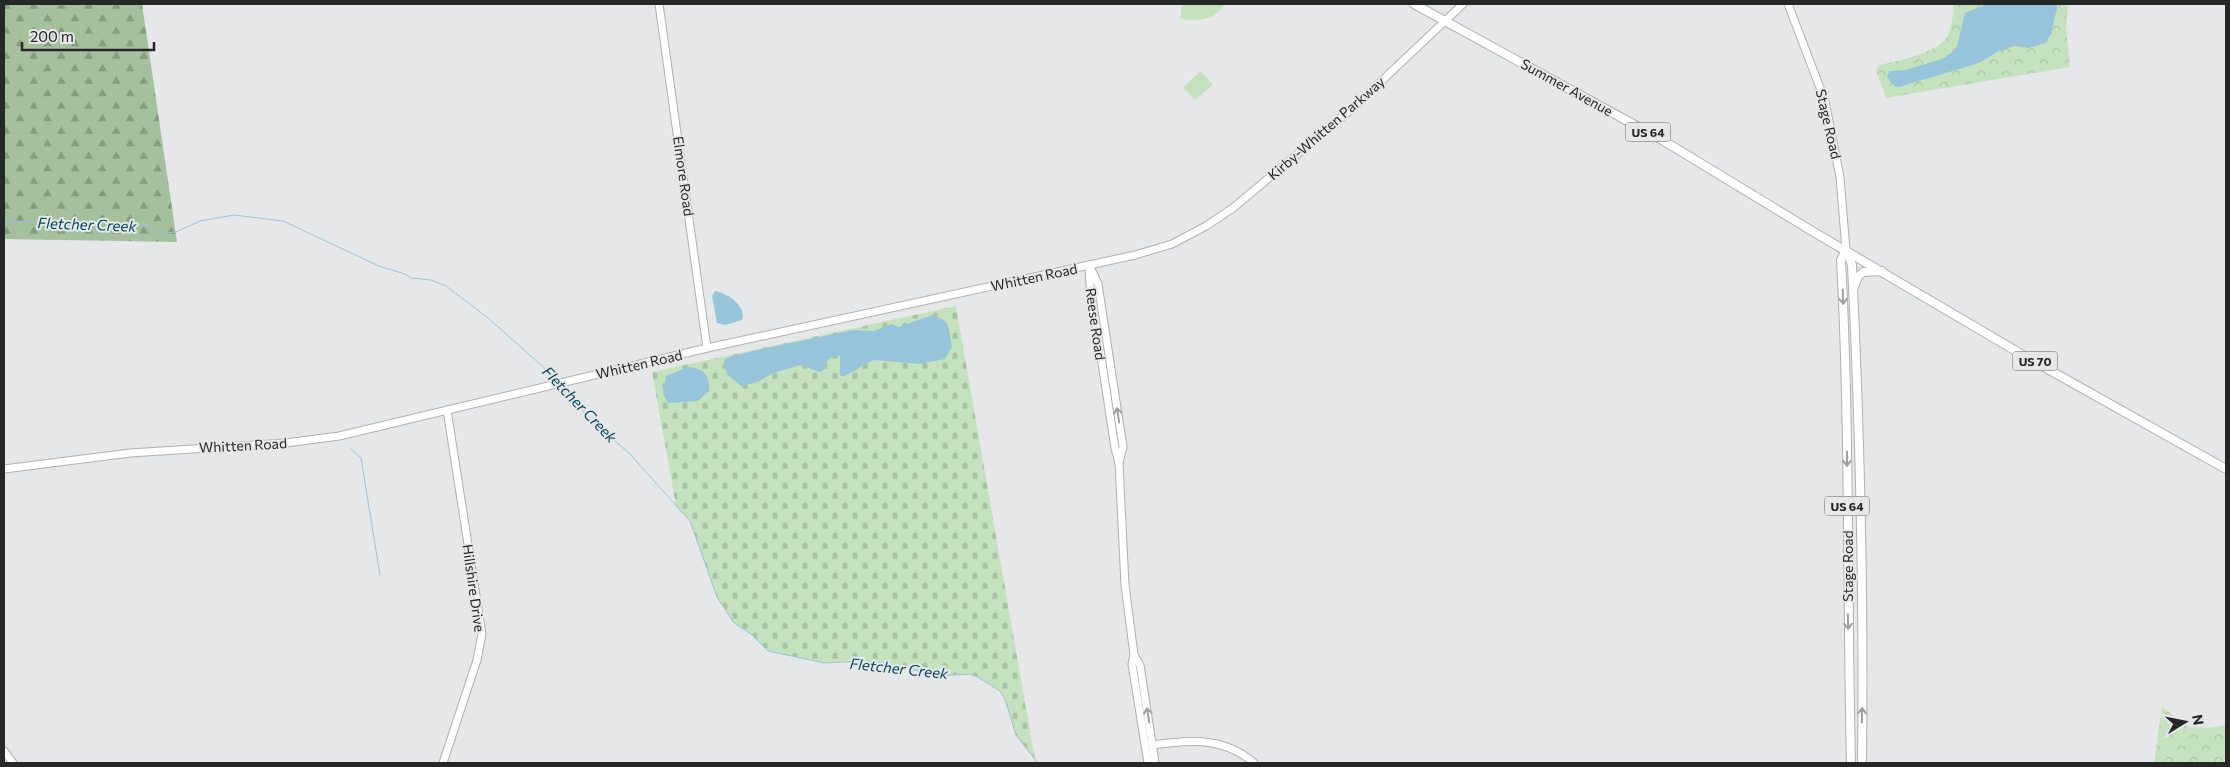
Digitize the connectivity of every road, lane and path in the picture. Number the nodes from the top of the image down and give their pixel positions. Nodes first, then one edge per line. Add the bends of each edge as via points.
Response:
1 (659, 4) edge
2 (1414, 4) edge
3 (1463, 4) edge
4 (1788, 4) edge
5 (1445, 21) junction
6 (1206, 226) joint
7 (1846, 250) junction
8 (1089, 265) junction
9 (1882, 272) junction
10 (1853, 288) junction
11 (708, 348) junction
12 (1844, 355) junction
13 (1857, 378) junction
14 (447, 410) junction
15 (4, 469) edge
16 (2226, 469) edge
17 (1149, 746) junction
18 (4, 751) edge
19 (13, 763) edge
20 (443, 763) edge
21 (1148, 763) edge
22 (1155, 763) edge
23 (1254, 763) edge
24 (1851, 763) edge
25 (1862, 763) edge

1 - 11 main road, Elmore Road
2 - 5 main road, Summer Avenue / US 64
3 - 5 main road, Kirby-Whitten Parkway
4 - 7 main road, Stage Road via 1825,101 1840,176
5 - 6 main road, Kirby-Whitten Parkway via 1355,106 1233,208
5 - 7 main road, Summer Avenue / US 64 via 1664,141
6 - 8 main road, Whitten Road via 1172,244
7 - 9 main road, US 70
7 - 10 main road, Stage Road / US 64 via 1852,265
7 -> 12 main road, Stage Road / US 64 via 1841,260
8 - 11 main road, Whitten Road
8 - 17 main road, Reese Road via 1119,462 1125,585 1134,655 1132,664
9 - 10 main road via 1863,272
9 - 16 main road, US 70
10 - 13 main road, Stage Road / US 64
11 - 14 main road, Whitten Road
12 - 13 main road via 1853,358
12 -> 24 main road, Stage Road / US 64
25 -> 13 main road, Stage Road / US 64
14 - 15 main road, Whitten Road via 300,442 130,453
14 - 20 main road, Hillshire Drive via 482,634 477,660
17 - 21 main road, Reese Road
17 - 22 main road, Reese Road
17 - 23 main road via 1211,742 1234,749
18 - 19 main road

